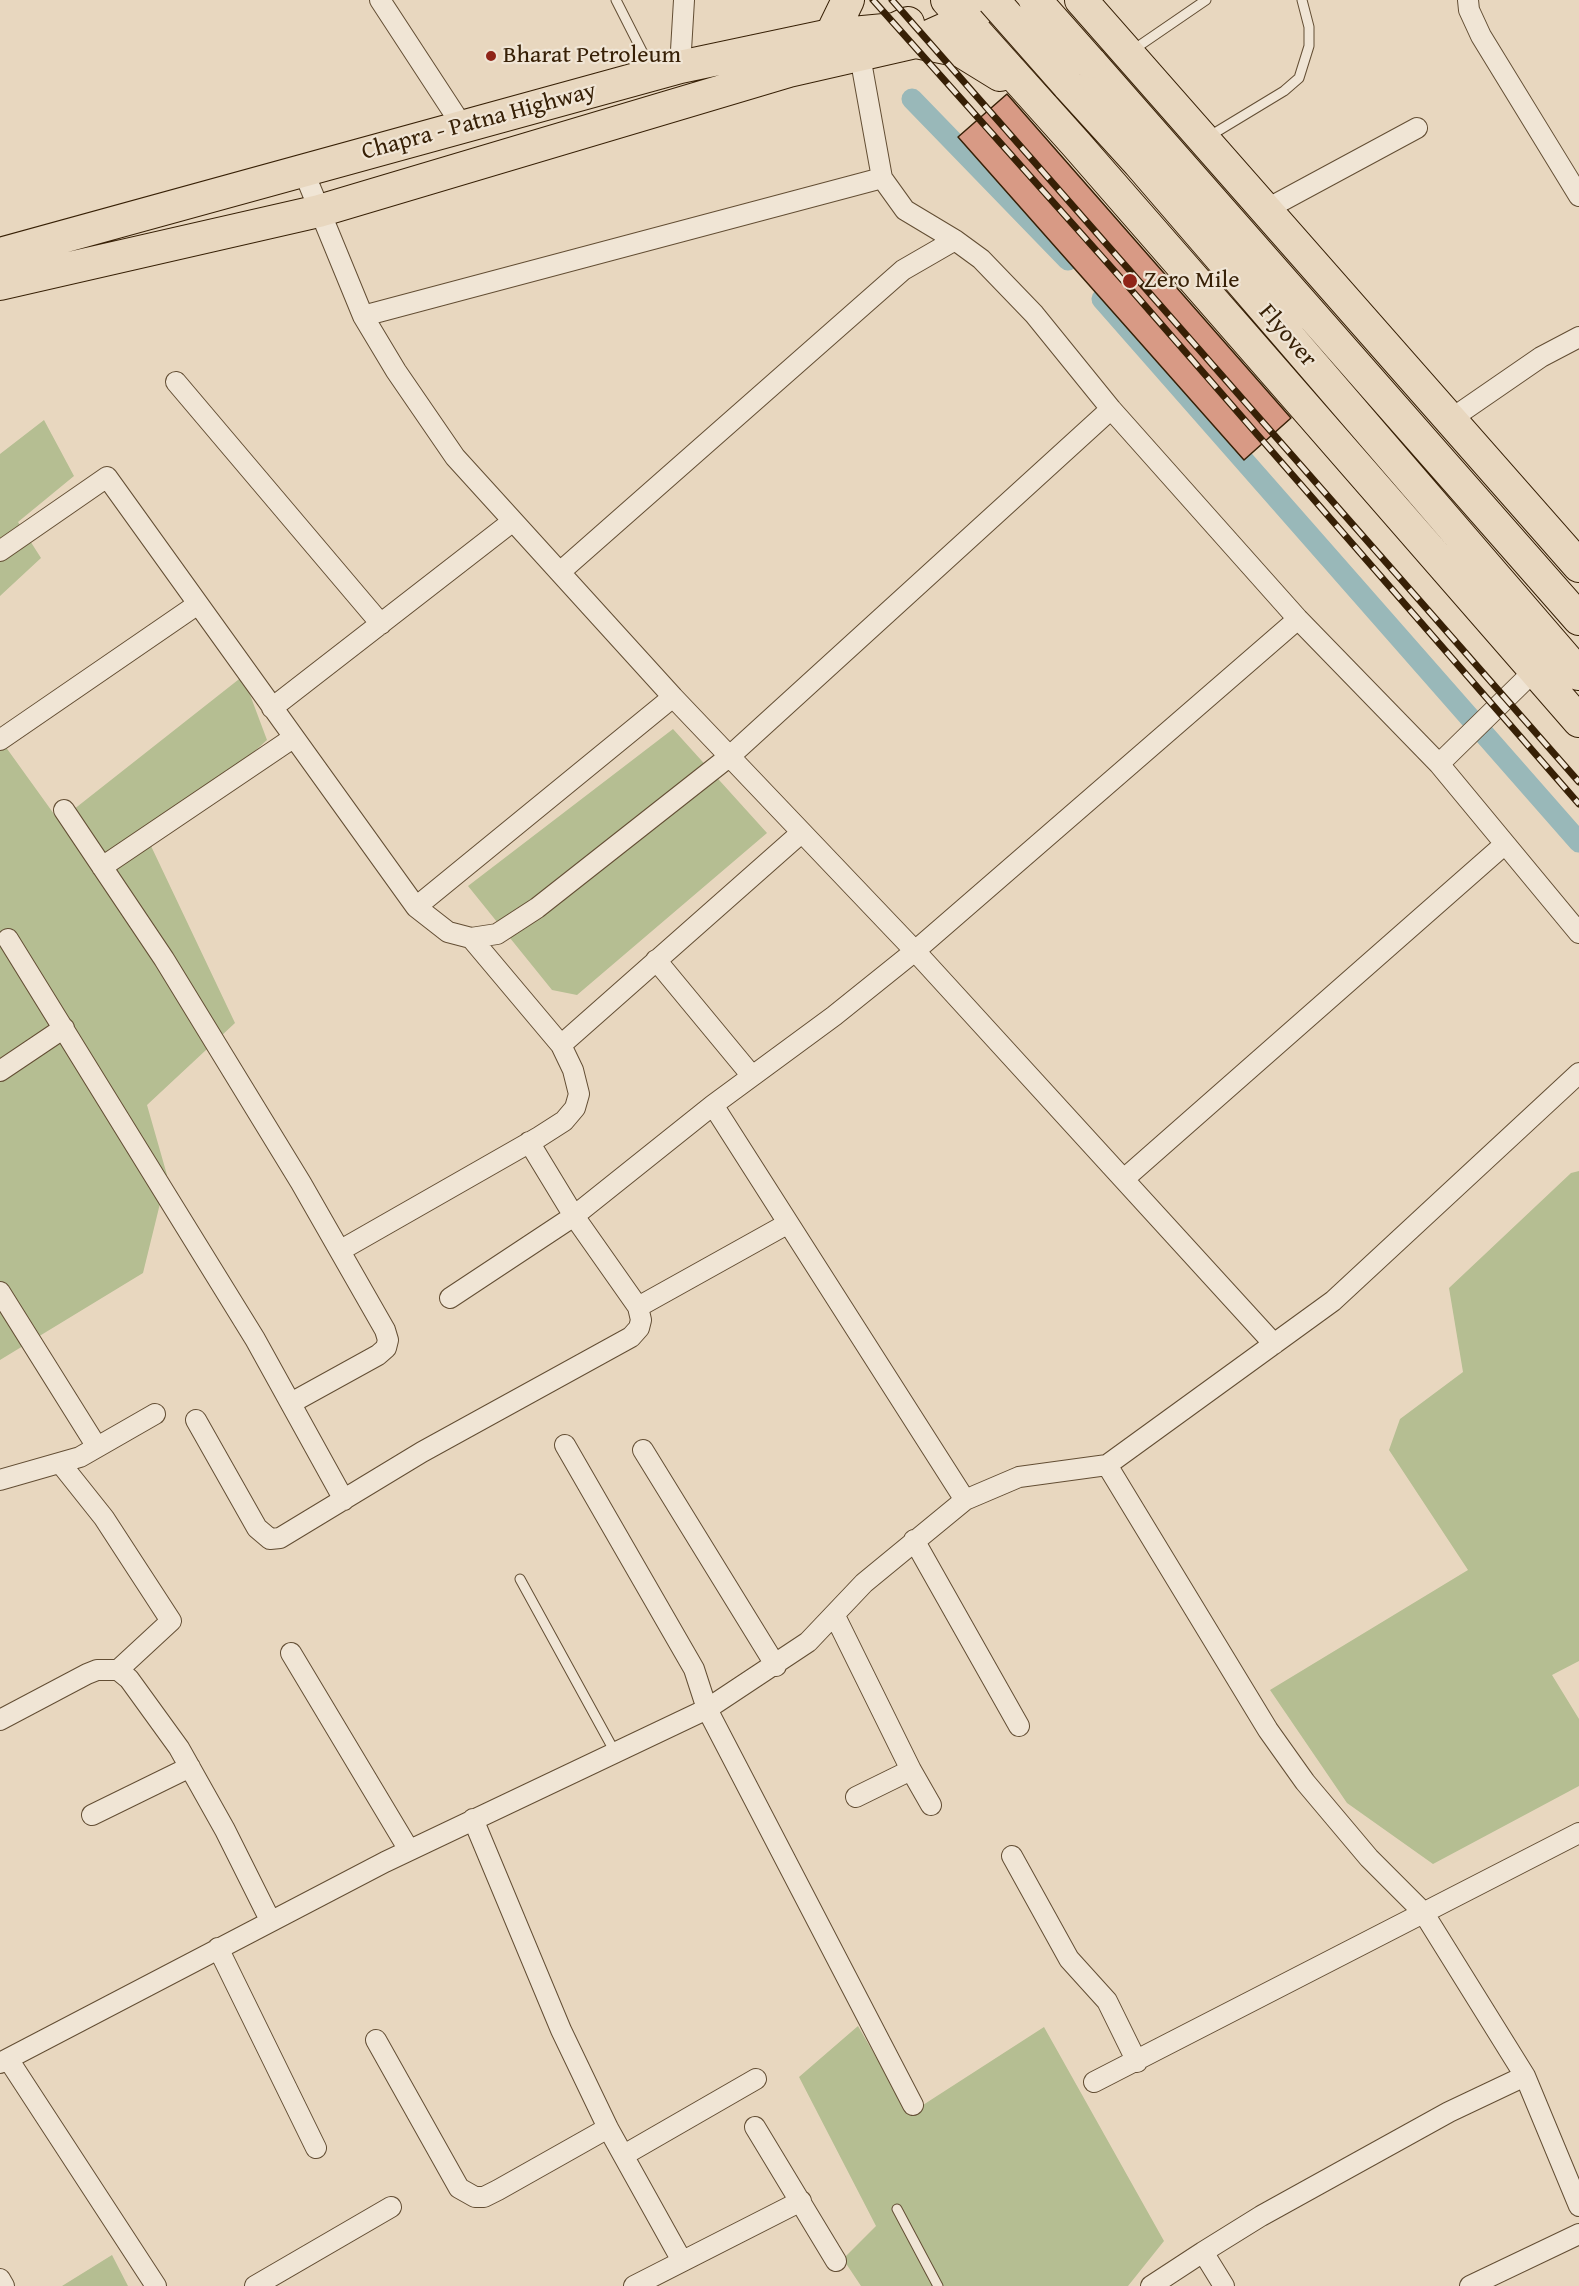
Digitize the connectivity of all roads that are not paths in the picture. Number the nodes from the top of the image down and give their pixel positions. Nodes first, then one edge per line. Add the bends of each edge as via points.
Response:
1 (380, 0) edge
2 (616, 0) edge
3 (684, 0) edge
4 (848, 0) edge
5 (1035, 0) edge
6 (1049, 0) edge
7 (1081, 0) edge
8 (1206, 0) edge
9 (1302, 0) edge
10 (1468, 0) edge
11 (969, 5) edge
12 (831, 35) junction
13 (916, 42) junction
14 (991, 48) junction
15 (1129, 53) junction
16 (860, 56) junction
17 (667, 71) junction
18 (463, 127) junction
19 (1417, 128) dead end
20 (1204, 139) junction
21 (1077, 144) junction
22 (303, 170) junction
23 (882, 178) junction
24 (1579, 196) edge
25 (1265, 210) junction
26 (319, 211) junction
27 (955, 240) junction
28 (0, 254) edge
29 (0, 284) edge
30 (363, 316) junction
31 (1579, 337) edge
32 (176, 382) dead end
33 (1111, 409) junction
34 (1451, 418) junction
35 (513, 521) junction
36 (0, 551) edge
37 (1579, 566) edge
38 (560, 572) junction
39 (198, 604) junction
40 (1298, 619) junction
41 (1579, 619) edge
42 (381, 624) junction
43 (1535, 670) junction
44 (1579, 674) edge
45 (673, 697) junction
46 (272, 708) junction
47 (1579, 721) edge
48 (293, 738) junction
49 (0, 740) edge
50 (730, 756) junction
51 (1439, 764) junction
52 (64, 810) dead end
53 (801, 833) junction
54 (1505, 844) junction
55 (102, 867) junction
56 (416, 907) junction
57 (1579, 933) edge
58 (471, 938) junction
59 (8, 939) dead end
60 (915, 951) junction
61 (656, 960) junction
62 (64, 1028) junction
63 (561, 1045) junction
64 (0, 1071) edge
65 (1579, 1073) edge
66 (752, 1076) junction
67 (713, 1105) junction
68 (529, 1142) junction
69 (1124, 1179) junction
70 (574, 1216) junction
71 (786, 1224) junction
72 (341, 1250) junction
73 (0, 1292) edge
74 (450, 1298) dead end
75 (638, 1307) junction
76 (1274, 1344) junction
77 (291, 1403) junction
78 (154, 1414) dead end
79 (196, 1420) dead end
80 (565, 1445) dead end
81 (97, 1447) junction
82 (643, 1450) dead end
83 (61, 1464) junction
84 (1107, 1465) junction
85 (0, 1480) edge
86 (344, 1500) junction
87 (965, 1500) junction
88 (914, 1540) junction
89 (520, 1579) dead end
90 (835, 1616) junction
91 (291, 1653) dead end
92 (776, 1666) junction
93 (118, 1670) junction
94 (707, 1710) junction
95 (0, 1720) edge
96 (1019, 1726) dead end
97 (616, 1754) junction
98 (190, 1767) junction
99 (910, 1770) junction
100 (856, 1797) dead end
101 (931, 1805) dead end
102 (92, 1815) dead end
103 (473, 1819) junction
104 (1579, 1833) edge
105 (409, 1850) junction
106 (1012, 1856) dead end
107 (1423, 1912) junction
108 (270, 1920) junction
109 (218, 1948) junction
110 (376, 2040) dead end
111 (4, 2061) edge
112 (1137, 2062) junction
113 (1525, 2076) junction
114 (756, 2079) dead end
115 (1094, 2082) dead end
116 (913, 2105) dead end
117 (755, 2127) dead end
118 (608, 2128) junction
119 (316, 2148) dead end
120 (624, 2155) junction
121 (801, 2201) junction
122 (1579, 2206) edge
123 (391, 2207) dead end
124 (897, 2209) dead end
125 (1579, 2234) edge
126 (1203, 2252) junction
127 (682, 2261) junction
128 (836, 2261) dead end
129 (0, 2278) edge
130 (4, 2286) edge
131 (156, 2286) edge
132 (255, 2286) edge
133 (634, 2286) edge
134 (938, 2286) edge
135 (1151, 2286) edge
136 (1224, 2286) edge
137 (1470, 2286) edge

1 - 18 street
2 - 17 lane
3 - 17 street
4 - 12 highway
5 - 41 highway, Flyover, bridge
6 - 14 highway
7 - 15 highway
8 - 15 lane
9 - 20 lane via 1309,46 1299,78
10 - 24 street via 1481,36
11 - 12 highway, Chapra - Patna Highway via 895,29
11 - 13 highway, Chapra - Patna Highway
11 - 14 highway
11 - 44 highway, Flyover, bridge via 1068,85 1139,162
12 - 17 highway, Chapra - Patna Highway
13 - 16 highway, Chapra - Patna Highway
13 - 21 highway via 961,51 993,69
14 - 21 highway
15 - 20 highway
16 - 23 street
16 - 26 highway, Chapra - Patna Highway via 789,71
17 - 18 highway, Chapra - Patna Highway
18 - 22 highway, Chapra - Patna Highway
19 - 25 street
20 - 25 highway
21 - 43 highway
22 - 26 street
22 - 28 highway, Chapra - Patna Highway
23 - 27 street via 905,210
23 - 30 street
25 - 34 highway
26 - 29 highway, Chapra - Patna Highway
26 - 30 street
27 - 33 street via 981,259 1034,314
27 - 38 street via 903,270
30 - 35 street via 454,457
31 - 34 street via 1541,357
32 - 42 street
33 - 40 street
33 - 50 street
34 - 37 highway
35 - 38 street
35 - 42 street
36 - 39 street via 107,477
38 - 45 street
39 - 46 street
39 - 49 street
40 - 51 street
40 - 60 street
42 - 46 street
43 - 47 highway
43 - 51 street
45 - 50 street
45 - 56 street
46 - 48 street
48 - 55 street
48 - 56 street
50 - 53 street
50 - 58 street via 537,908 497,934
51 - 54 street
52 - 55 street
53 - 60 street
53 - 61 street
54 - 57 street
54 - 69 street
55 - 72 street via 164,959
56 - 58 street via 448,932
58 - 63 street
59 - 62 street
60 - 66 street
60 - 69 street
61 - 63 street
61 - 66 street
62 - 64 street
62 - 77 street
63 - 68 street via 579,1094 575,1108 564,1121
65 - 76 street via 1359,1279
66 - 67 street
67 - 70 street
67 - 71 street
68 - 70 street
68 - 72 street
69 - 76 street
70 - 74 street
70 - 75 street
71 - 75 street
71 - 87 street
72 - 77 street via 385,1330 386,1348
73 - 81 street
75 - 86 street via 641,1320 631,1337 422,1452
76 - 84 street
77 - 86 street
78 - 81 street
79 - 86 street via 262,1534 270,1539 280,1538
80 - 94 street via 694,1669
81 - 83 street
82 - 92 street
83 - 85 street
83 - 93 street via 104,1518 171,1621
84 - 87 street via 1019,1477
84 - 107 street via 1268,1730 1305,1782 1369,1858
87 - 88 street
88 - 90 street via 864,1583
88 - 96 street
89 - 97 lane
90 - 92 street
90 - 99 street
91 - 105 street
92 - 94 street
93 - 95 street via 87,1674
93 - 98 street via 146,1700
94 - 97 street
94 - 116 street
97 - 103 street
98 - 102 street
98 - 108 street
99 - 100 street
99 - 101 street
103 - 105 street
103 - 118 street via 561,2030
104 - 107 street
105 - 108 street
106 - 112 street via 1069,1959 1107,2001
107 - 112 street
107 - 113 street
108 - 109 street
109 - 111 street
109 - 119 street
110 - 118 street via 459,2188 475,2197 498,2190
111 - 131 street
112 - 115 street
113 - 122 street
113 - 126 street via 1438,2118
114 - 120 street
117 - 121 street
118 - 120 street
120 - 127 street
121 - 127 street
121 - 128 street
123 - 132 street
124 - 134 lane
125 - 137 street
126 - 135 street
126 - 136 street
127 - 133 street
129 - 130 street

